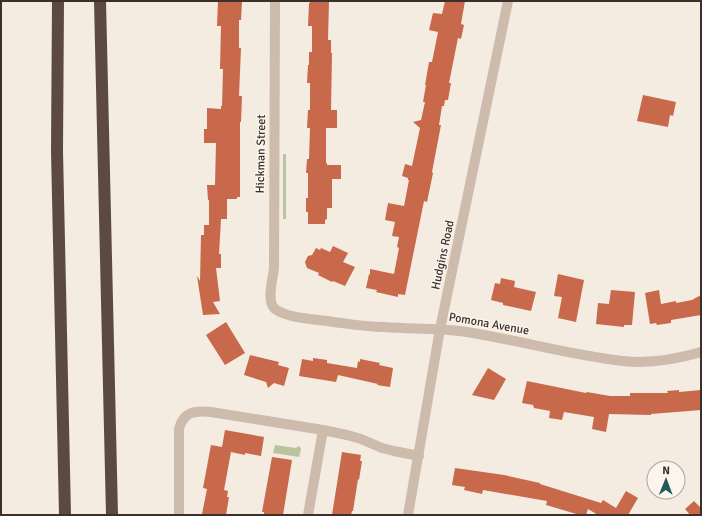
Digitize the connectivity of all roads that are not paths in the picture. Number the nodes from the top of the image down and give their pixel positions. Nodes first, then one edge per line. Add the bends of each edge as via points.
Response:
1 (58, 1) edge
2 (100, 1) edge
3 (275, 1) edge
4 (508, 1) edge
5 (273, 307) joint
6 (440, 329) junction
7 (701, 352) edge
8 (323, 430) junction
9 (419, 456) junction
10 (65, 515) edge
11 (112, 515) edge
12 (179, 515) edge
13 (308, 515) edge
14 (408, 515) edge

1 - 10 highway via 57,151
2 - 11 highway
3 - 5 street, Hickman Street via 274,268 270,294
4 - 6 street, Hudgins Road
5 - 6 street, Pomona Avenue via 293,316 359,325
6 - 7 street, Pomona Avenue via 624,361 669,359
6 - 9 street, Hudgins Road
8 - 9 street via 361,439 394,452
8 - 12 street via 211,412 190,413 180,422 179,429
8 - 13 street
9 - 14 street, Hudgins Road

